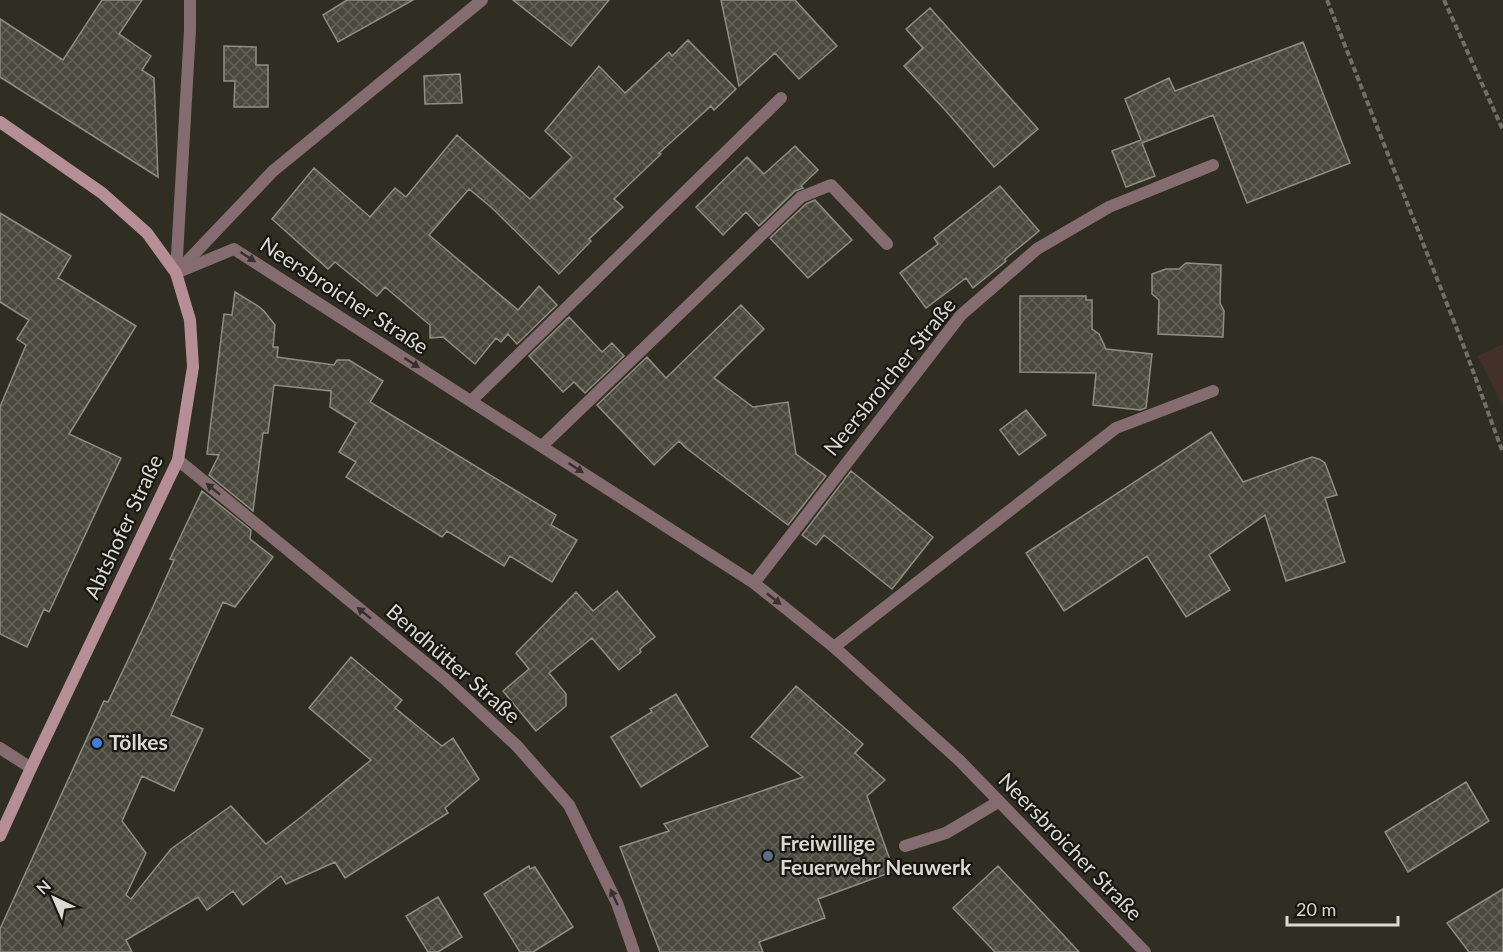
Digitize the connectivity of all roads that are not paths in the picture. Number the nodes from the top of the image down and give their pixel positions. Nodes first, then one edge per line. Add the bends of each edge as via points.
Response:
1 (190, 0) edge
2 (482, 0) edge
3 (781, 98) dead end
4 (0, 122) edge
5 (1214, 165) dead end
6 (887, 244) dead end
7 (176, 273) junction
8 (1213, 391) dead end
9 (471, 401) junction
10 (542, 446) junction
11 (178, 460) junction
12 (754, 583) junction
13 (834, 647) junction
14 (0, 748) edge
15 (31, 768) junction
16 (998, 802) junction
17 (0, 836) edge
18 (905, 846) dead end
19 (634, 952) edge
20 (1145, 952) edge

1 - 7 street, Abtshofer Straße
2 - 7 street via 273,171
3 - 9 street
4 - 7 street via 102,193 147,233
5 - 12 street, Neersbroicher Straße via 1108,207 1037,249 961,315
6 - 10 street via 831,185 801,197
7 -> 9 street, Neersbroicher Straße via 234,249
7 - 11 street, Abtshofer Straße via 190,320 193,367
8 - 13 street via 1116,428
9 - 10 street, Neersbroicher Straße
10 -> 12 street, Neersbroicher Straße
11 - 15 street, Abtshofer Straße
19 -> 11 street, Bendhütter Straße via 617,903 569,805 517,746 445,679
12 -> 13 street, Neersbroicher Straße
13 - 16 street, Neersbroicher Straße via 960,761
14 - 15 street
15 - 17 street, Abtshofer Straße
16 - 18 street via 946,833
16 - 20 street, Neersbroicher Straße

